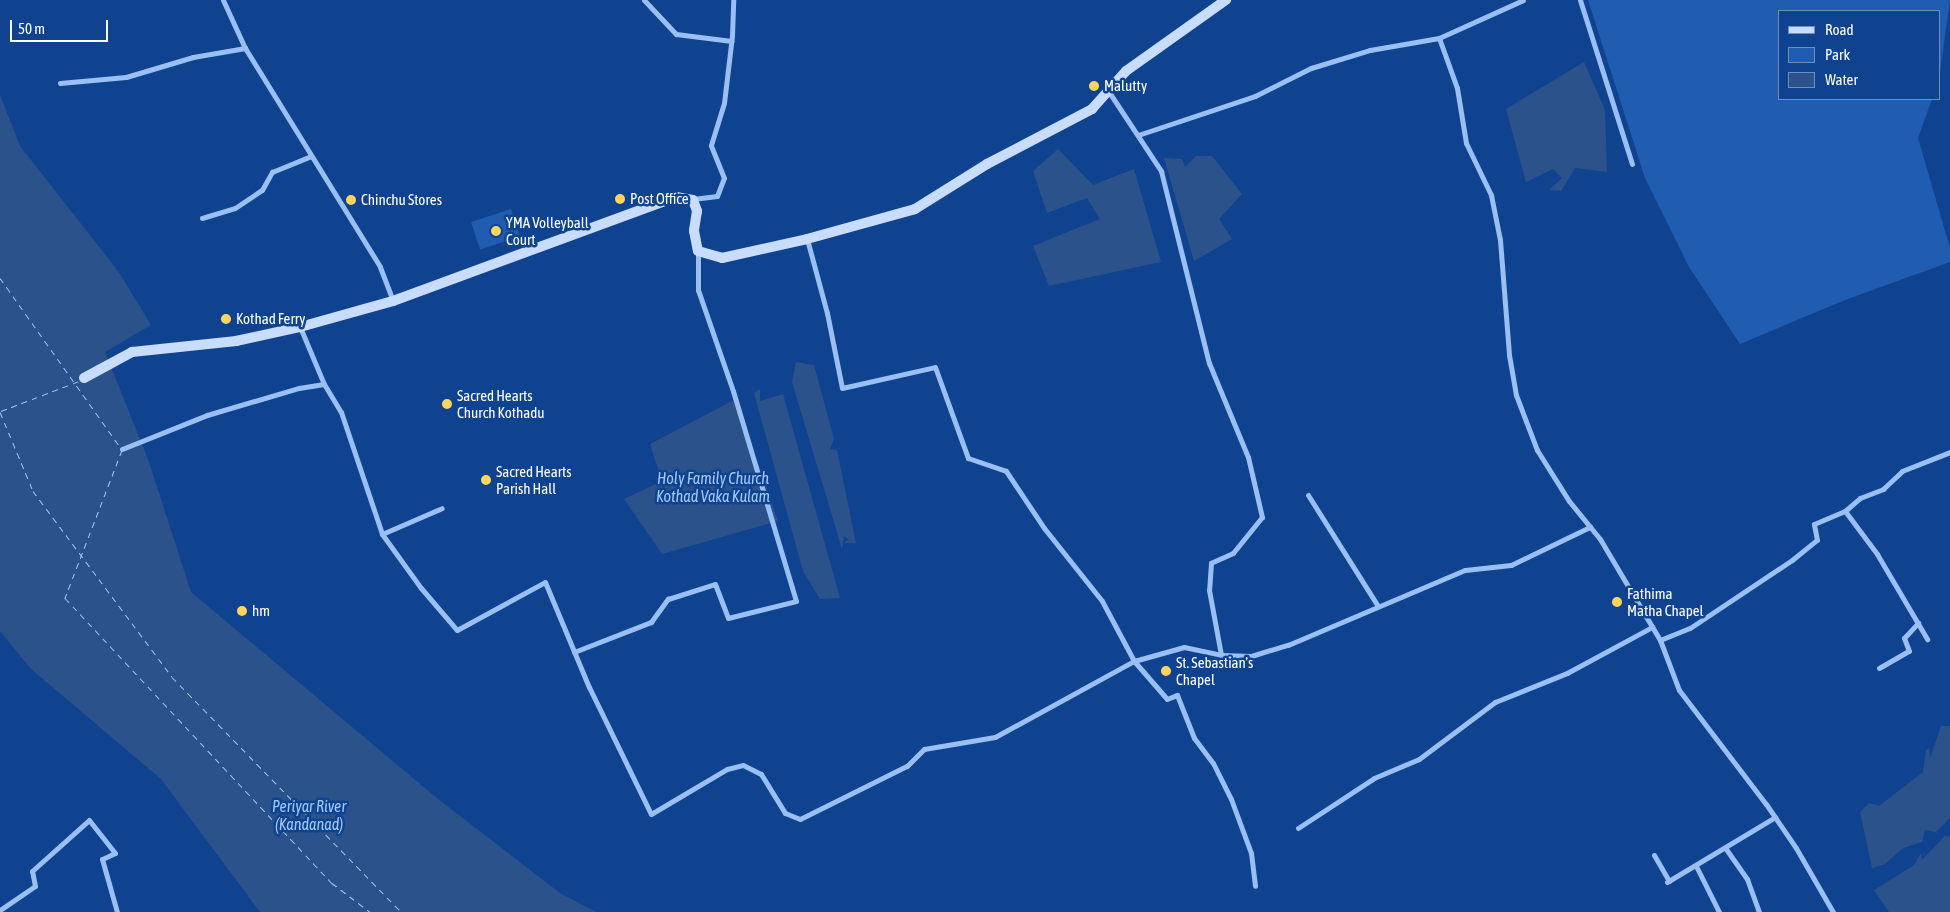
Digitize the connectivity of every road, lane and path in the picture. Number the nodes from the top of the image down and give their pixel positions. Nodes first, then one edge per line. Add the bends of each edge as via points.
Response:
1 (223, 0) edge
2 (644, 0) edge
3 (733, 0) edge
4 (1226, 0) edge
5 (1522, 0) edge
6 (1580, 0) edge
7 (1439, 38) junction
8 (732, 41) junction
9 (245, 48) junction
10 (60, 83) dead end
11 (1108, 92) junction
12 (1138, 135) junction
13 (311, 156) junction
14 (1632, 164) dead end
15 (692, 200) junction
16 (202, 218) dead end
17 (807, 239) junction
18 (698, 250) junction
19 (393, 301) junction
20 (300, 327) junction
21 (84, 378) dead end
22 (324, 384) junction
23 (122, 449) dead end
24 (1950, 452) edge
25 (1308, 495) dead end
26 (442, 508) dead end
27 (1845, 511) junction
28 (1590, 527) junction
29 (382, 534) junction
30 (1378, 606) junction
31 (1918, 623) junction
32 (1652, 627) junction
33 (1927, 639) dead end
34 (1660, 640) junction
35 (574, 652) junction
36 (1221, 655) junction
37 (1134, 661) junction
38 (1879, 668) dead end
39 (1775, 817) junction
40 (1298, 828) dead end
41 (1726, 848) junction
42 (1654, 855) dead end
43 (1696, 866) junction
44 (1255, 886) dead end
45 (0, 910) edge
46 (117, 912) edge
47 (1719, 912) edge
48 (1759, 912) edge
49 (1833, 912) edge

1 - 9 street
2 - 8 street via 676,34
3 - 8 street
4 - 11 main road via 1126,71
5 - 7 street
6 - 14 street
7 - 12 street via 1370,50 1310,68 1254,96
7 - 28 street via 1457,88 1466,143 1493,204 1500,240 1508,346 1516,395 1537,450 1569,501
8 - 15 street via 724,103 711,145 724,178 717,196
9 - 10 street via 193,56 126,77
9 - 13 street
11 - 12 street
11 - 17 main road via 1092,109 987,164 915,209
12 - 36 street via 1161,171 1209,363 1248,457 1262,516 1233,553 1211,563 1210,590
13 - 16 street via 272,172 262,190 234,208
13 - 19 street via 380,267
15 - 18 main road via 697,211 694,231
15 - 19 main road via 676,197
17 - 18 main road via 722,258
17 - 37 street via 827,312 842,388 935,367 968,458 1006,471 1044,528 1102,601
18 - 35 street via 698,290 733,391 796,601 728,618 715,584 668,599 651,622
19 - 20 main road
20 - 21 main road via 236,341 132,352
20 - 22 street
22 - 23 street via 298,388 208,415
22 - 29 street via 341,412
24 - 27 street via 1902,471 1883,488 1860,498
25 - 30 street
26 - 29 street
27 - 31 street via 1877,554
27 - 34 street via 1814,524 1817,540 1792,560 1690,628
28 - 30 street via 1511,565 1465,570 1401,600
28 - 32 street
29 - 35 street via 421,588 457,630 545,582
30 - 36 street via 1288,645 1251,656
31 - 33 street
31 - 38 street via 1904,638 1909,651
32 - 34 street
32 - 40 street via 1567,673 1495,702 1419,759 1374,778
34 - 39 street via 1679,690
35 - 37 street via 651,814 728,769 743,765 760,774 785,813 800,819 907,766 924,749 995,737
36 - 37 street via 1184,647
37 - 44 street via 1167,699 1177,695 1194,738 1213,763 1231,799 1251,853
39 - 41 street
39 - 49 street
41 - 43 street
41 - 48 street via 1747,878
42 - 43 street via 1668,882
43 - 47 street
45 - 46 street via 36,886 32,871 89,820 115,853 102,859

